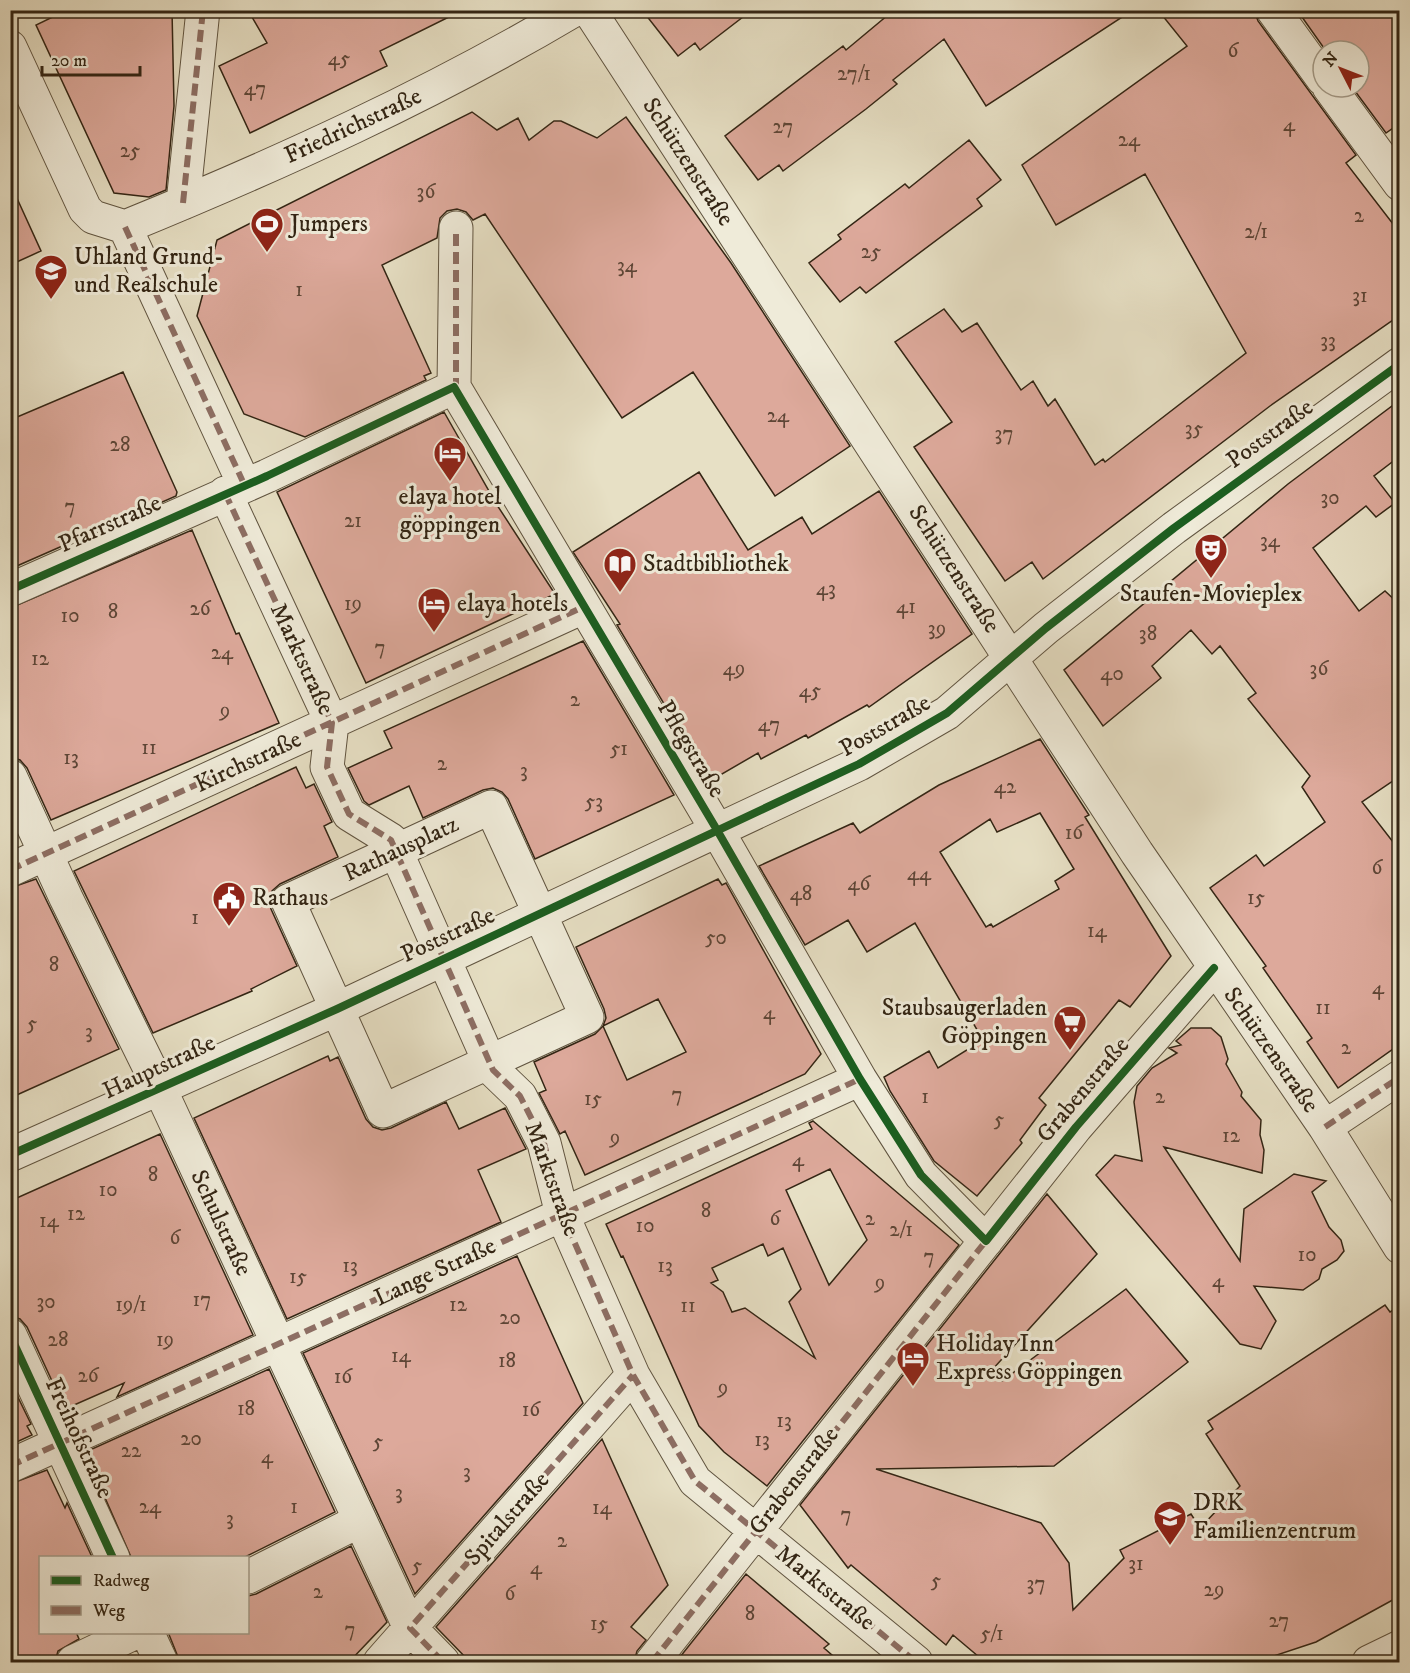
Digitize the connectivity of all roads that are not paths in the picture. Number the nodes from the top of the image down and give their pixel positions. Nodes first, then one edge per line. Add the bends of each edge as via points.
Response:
1 (204, 10) edge
2 (574, 10) edge
3 (590, 10) edge
4 (1273, 10) edge
5 (10, 47) edge
6 (1311, 62) edge
7 (1338, 99) edge
8 (1400, 184) edge
9 (183, 203) junction
10 (125, 227) junction
11 (456, 228) dead end
12 (1400, 364) edge
13 (454, 387) junction
14 (234, 489) junction
15 (10, 591) edge
16 (584, 607) junction
17 (1012, 658) junction
18 (332, 723) junction
19 (10, 776) edge
20 (717, 830) junction
21 (396, 851) junction
22 (46, 853) junction
23 (10, 870) edge
24 (540, 914) junction
25 (444, 959) junction
26 (1214, 968) junction
27 (330, 1011) junction
28 (490, 1062) junction
29 (1400, 1077) edge
30 (860, 1079) junction
31 (160, 1089) junction
32 (1325, 1127) junction
33 (10, 1155) edge
34 (562, 1214) junction
35 (986, 1241) junction
36 (1400, 1247) edge
37 (10, 1335) edge
38 (278, 1344) junction
39 (633, 1375) junction
40 (60, 1444) junction
41 (10, 1466) edge
42 (359, 1521) junction
43 (755, 1530) junction
44 (113, 1556) edge
45 (249, 1576) edge
46 (410, 1628) junction
47 (132, 1634) edge
48 (148, 1634) edge
49 (1400, 1647) edge
50 (73, 1662) edge
51 (161, 1662) edge
52 (380, 1662) edge
53 (443, 1662) edge
54 (652, 1662) edge
55 (916, 1662) edge
56 (1369, 1662) edge

1 - 9 street
2 - 9 street, Friedrichstraße via 394,110
3 - 17 street, Schützenstraße
4 - 6 street
5 - 10 street via 85,210 93,217
7 - 8 street
9 - 10 street, Friedrichstraße
10 - 14 street, Marktstraße
11 - 13 street
12 - 17 street, Poststraße via 1174,528
13 - 14 street, Pfarrstraße
13 - 16 street, Pflegstraße
14 - 15 street, Pfarrstraße
14 - 18 street, Marktstraße
16 - 18 street, Kirchstraße
16 - 20 street, Pflegstraße
17 - 20 street, Poststraße via 938,719 837,776
17 - 26 street, Schützenstraße
18 - 21 street, Marktstraße via 327,767 349,814 391,840
18 - 22 street, Kirchstraße
19 - 22 street, Schulstraße
20 - 24 street, Poststraße
20 - 30 street, Pflegstraße
21 - 24 street, Rathausplatz via 491,807
21 - 25 street, Marktstraße
21 - 27 street, Rathausplatz via 288,902
22 - 23 street, Kirchstraße
22 - 31 street, Schulstraße
24 - 25 street, Poststraße
24 - 28 street, Rathausplatz via 587,1017
25 - 27 street, Poststraße
25 - 28 street, Marktstraße
26 - 32 street, Schützenstraße
26 - 35 street, Grabenstraße via 1076,1127
27 - 28 street, Rathausplatz via 383,1111
27 - 31 street, Hauptstraße
28 - 34 street, Marktstraße via 493,1070 520,1096 544,1143
29 - 32 street
30 - 34 street, Lange Straße
30 - 35 street, Pflegstraße via 921,1175
31 - 33 street, Hauptstraße
31 - 38 street, Schulstraße
32 - 36 street, Schützenstraße
34 - 38 street, Lange Straße
34 - 39 street, Marktstraße
35 - 43 street, Grabenstraße
37 - 40 street, Freihofstraße
38 - 40 street, Lange Straße
38 - 42 street, Schulstraße
39 - 43 street, Marktstraße via 695,1481
39 - 46 street, Spitalstraße
40 - 41 street, Lange Straße
40 - 44 street, Freihofstraße
42 - 45 street
42 - 46 street, Schulstraße
43 - 54 street, Grabenstraße
43 - 55 street, Marktstraße
46 - 52 street, Spitalstraße
46 - 53 street, Schulstraße
47 - 50 street
48 - 51 street
49 - 56 street

